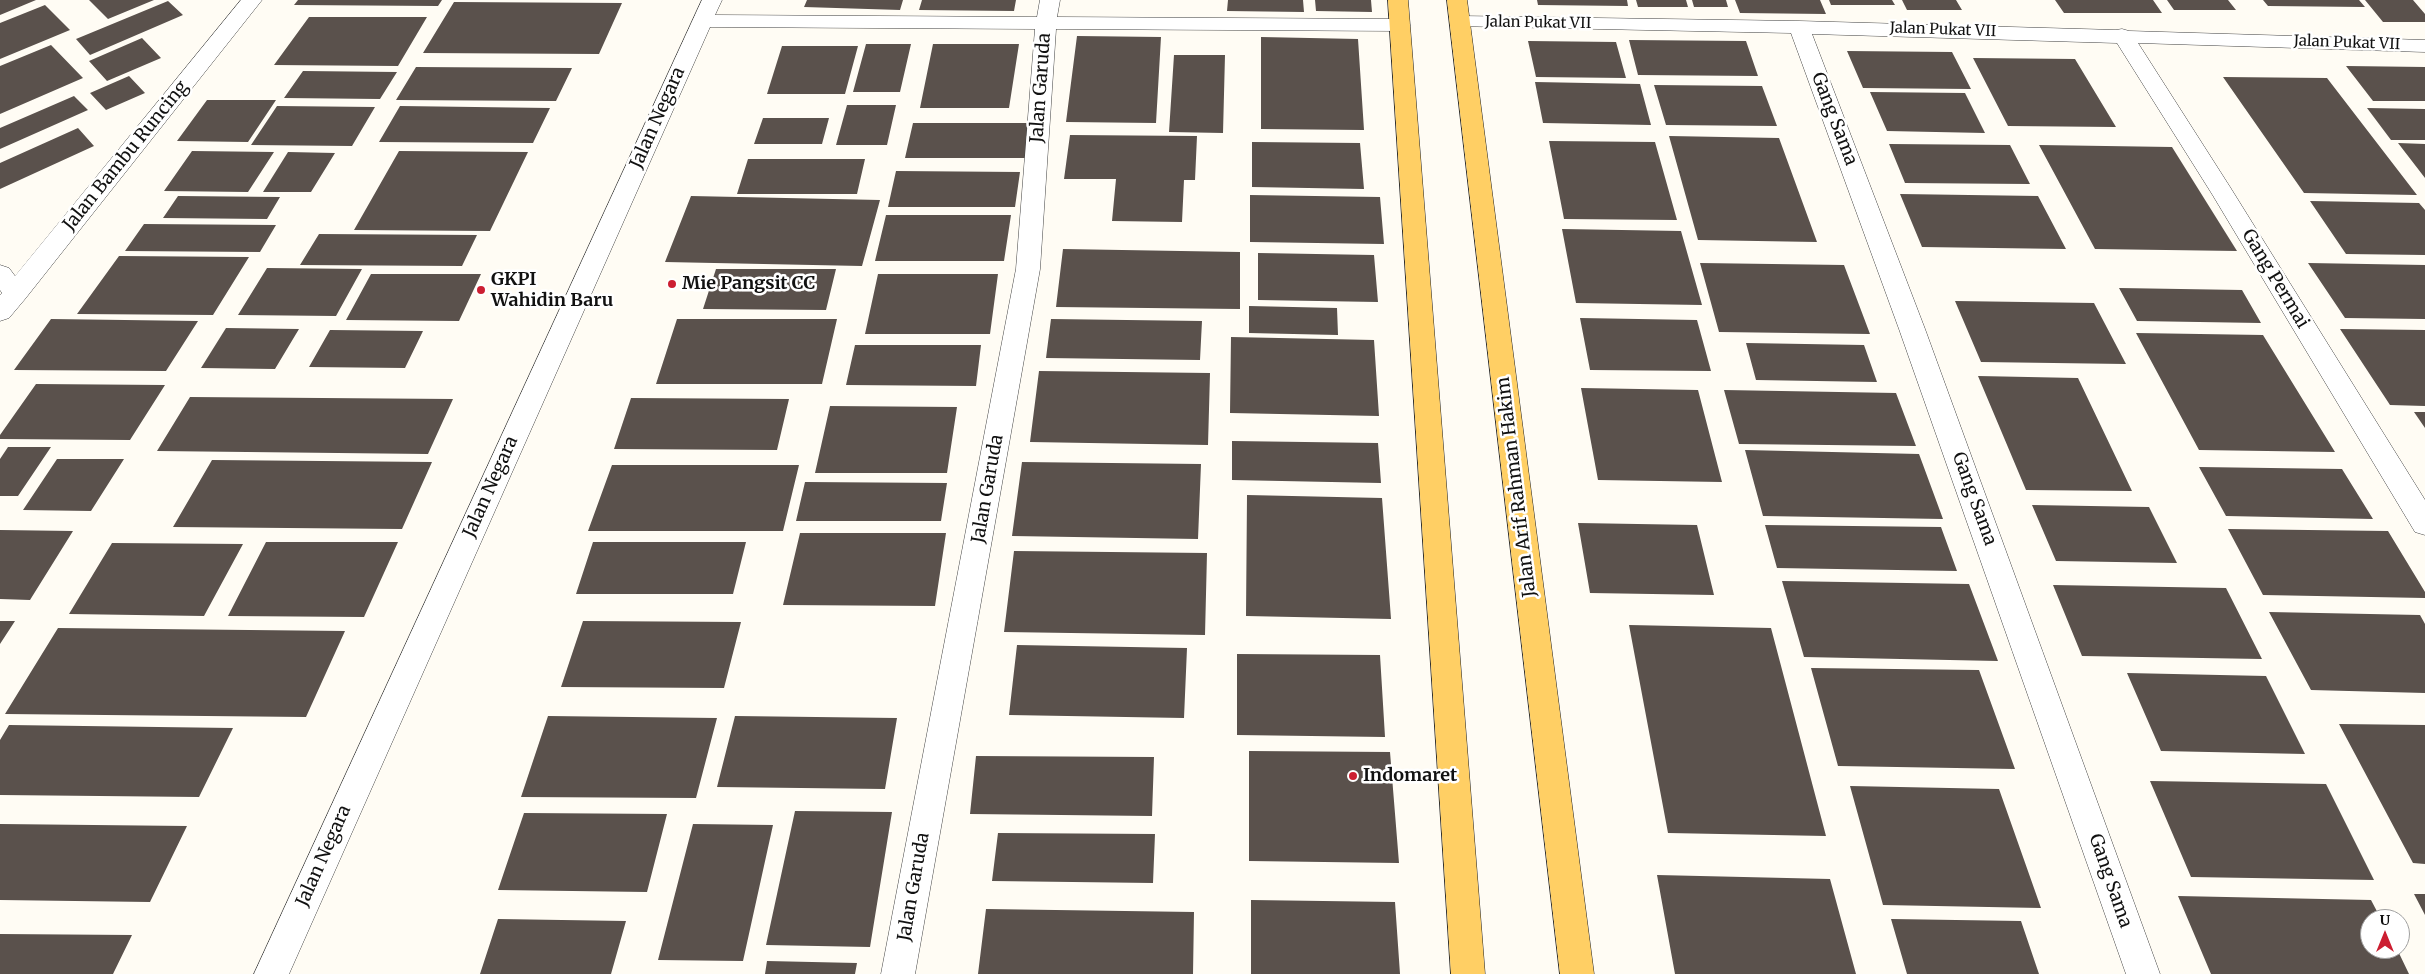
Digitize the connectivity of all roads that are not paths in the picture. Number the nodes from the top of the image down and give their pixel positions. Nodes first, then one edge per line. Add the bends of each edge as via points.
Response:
1 (252, 0) edge
2 (707, 10) edge
3 (1459, 11) edge
4 (1048, 12) edge
5 (1399, 13) edge
6 (1799, 26) junction
7 (2122, 35) junction
8 (2425, 46) edge
9 (0, 274) edge
10 (16, 293) junction
11 (0, 312) edge
12 (2425, 524) edge
13 (271, 974) edge
14 (898, 974) edge
15 (1468, 974) edge
16 (1577, 974) edge
17 (2143, 974) edge

1 - 10 street, Jalan Bambu Runcing
2 - 4 street
2 - 13 street, Jalan Negara
3 - 6 street, Jalan Pukat VII
3 - 16 main road, Jalan Arif Rahman Hakim
4 - 5 street
4 - 14 street, Jalan Garuda via 1028,269
5 - 15 main road
6 - 7 street, Jalan Pukat VII
6 - 17 street, Gang Sama via 1912,329
7 - 8 street, Jalan Pukat VII
7 - 12 street, Gang Permai
9 - 10 street
10 - 11 street, Jalan Bambu Runcing

